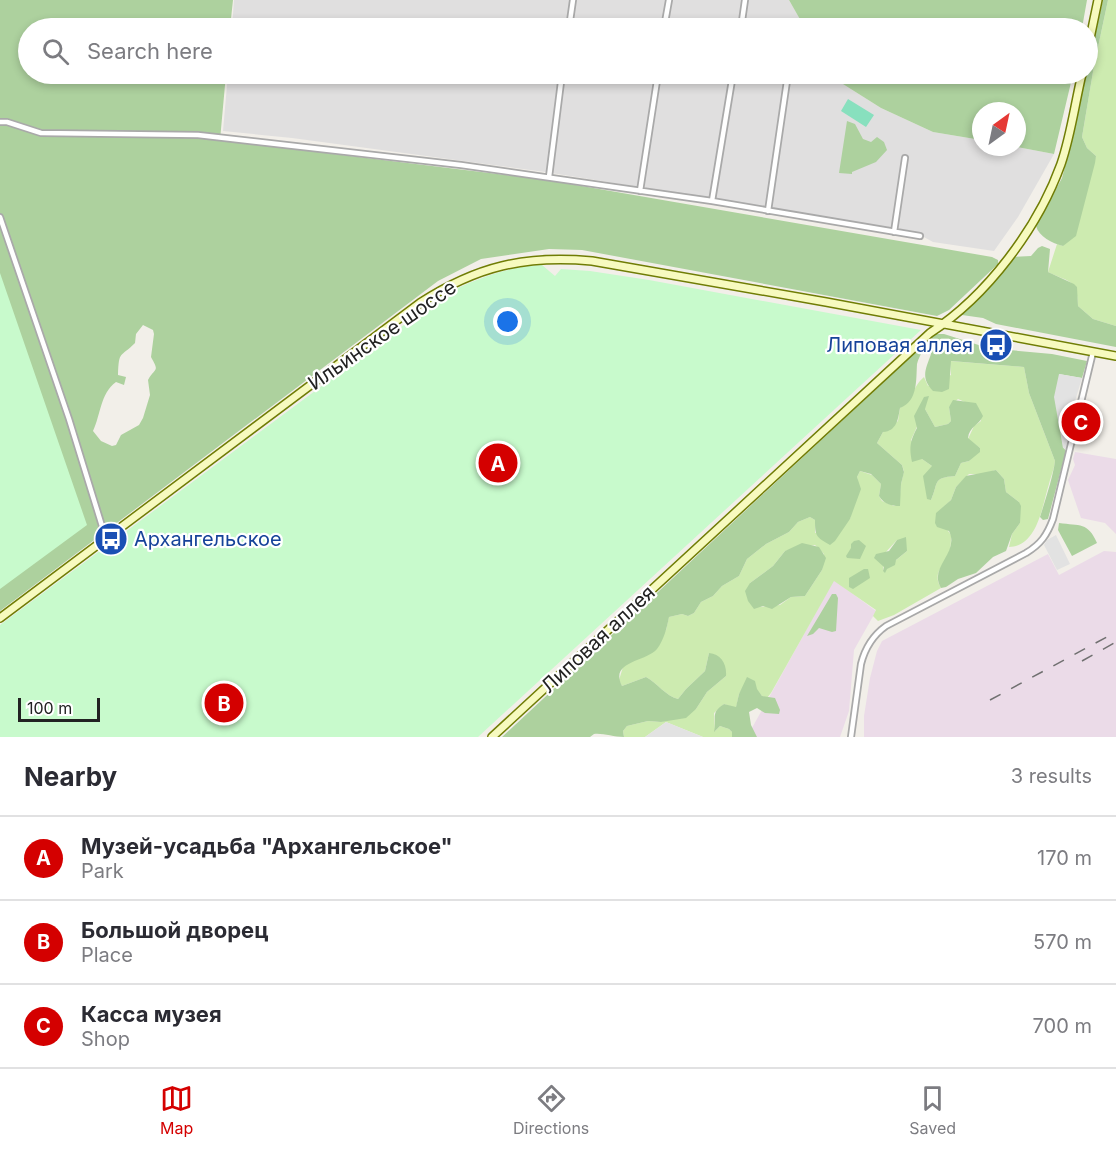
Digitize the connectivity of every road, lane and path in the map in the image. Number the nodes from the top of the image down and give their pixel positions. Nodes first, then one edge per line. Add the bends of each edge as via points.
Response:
1 (573, 0) edge
2 (669, 0) edge
3 (745, 0) edge
4 (1098, 0) edge
5 (570, 18) edge
6 (666, 18) edge
7 (742, 18) edge
8 (1094, 18) edge
9 (561, 84) edge
10 (656, 84) edge
11 (731, 84) edge
12 (787, 84) edge
13 (1080, 84) edge
14 (0, 122) edge
15 (905, 158) dead end
16 (549, 177) junction
17 (640, 191) junction
18 (712, 201) junction
19 (768, 211) junction
20 (0, 217) edge
21 (894, 232) junction
22 (920, 236) dead end
23 (944, 324) junction
24 (1093, 352) junction
25 (1116, 356) edge
26 (106, 538) junction
27 (0, 618) edge
28 (492, 737) edge
29 (851, 737) edge

1 - 5 street
2 - 6 street
3 - 7 street
4 - 8 main road
9 - 16 street
10 - 17 street
11 - 18 street
12 - 19 street
13 - 23 main road, Липовая аллея via 1061,162 1031,225 1006,261
14 - 16 street via 41,133 198,135
15 - 21 street
16 - 17 street
17 - 18 street
18 - 19 street
19 - 21 street
20 - 26 street
21 - 22 street
23 - 24 main road, Ильинское шоссе
23 - 26 main road, Ильинское шоссе via 592,261 532,260 487,269 420,303
23 - 28 main road, Липовая аллея
24 - 25 main road, Ильинское шоссе
24 - 29 street via 1047,534 1032,549 876,633 861,664
26 - 27 main road, Ильинское шоссе

